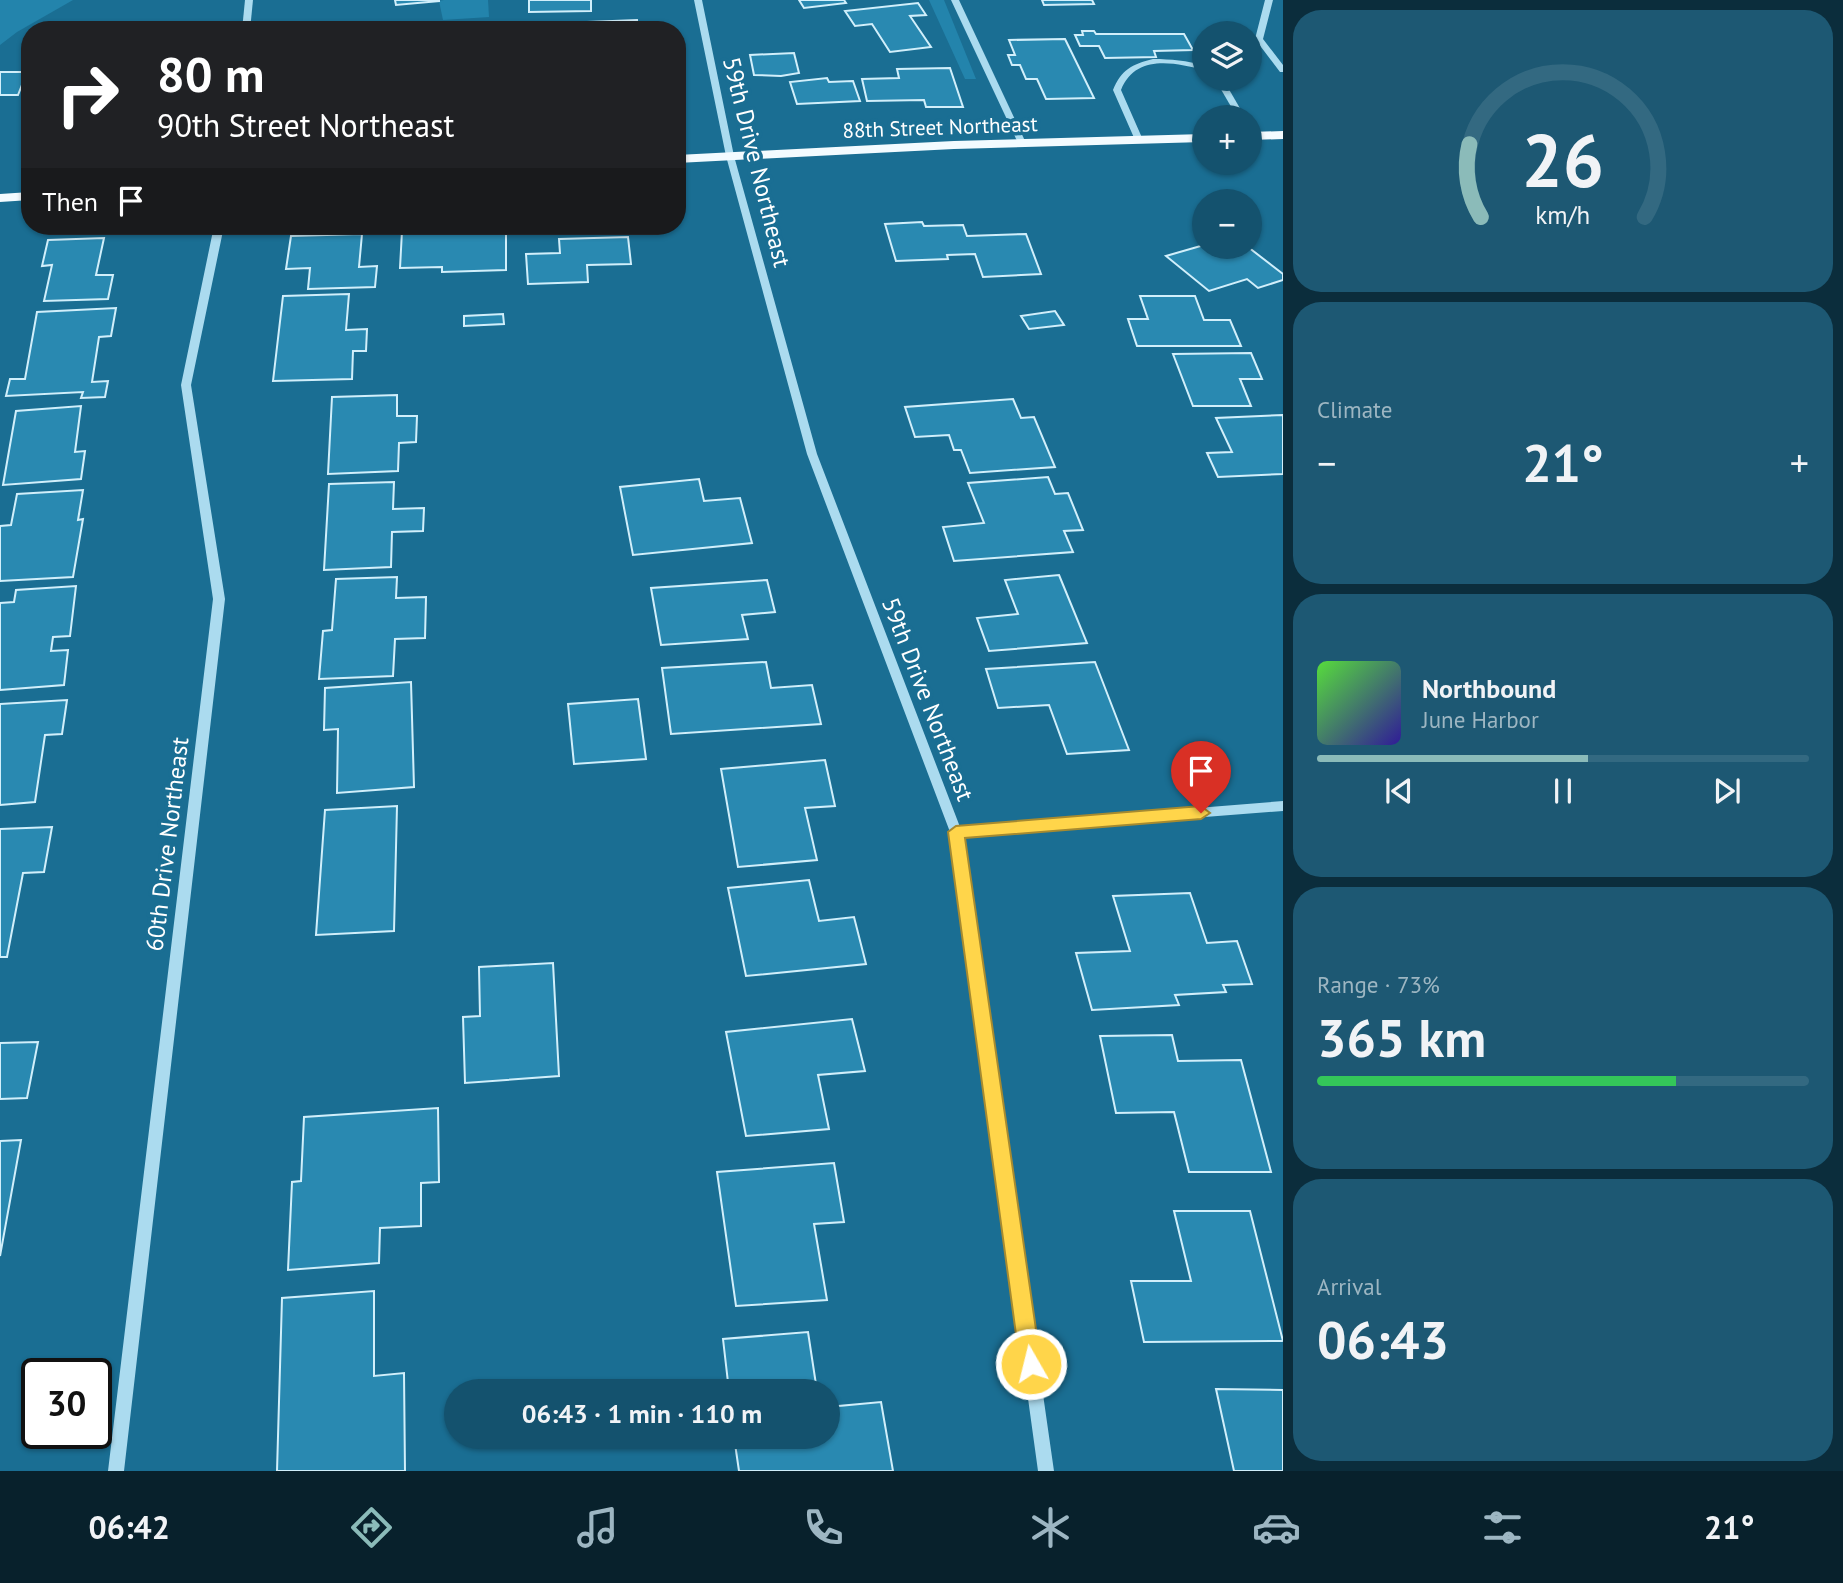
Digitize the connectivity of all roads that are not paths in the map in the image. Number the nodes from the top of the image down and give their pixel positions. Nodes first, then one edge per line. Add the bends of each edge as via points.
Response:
1 (249, 0) edge
2 (698, 0) edge
3 (955, 0) edge
4 (1269, 0) edge
5 (247, 21) edge
6 (1262, 27) edge
7 (1262, 43) edge
8 (1192, 64) edge
9 (1283, 70) edge
10 (1283, 135) edge
11 (1262, 136) edge
12 (1192, 138) edge
13 (1139, 139) junction
14 (1022, 143) junction
15 (730, 156) junction
16 (686, 158) edge
17 (21, 197) edge
18 (0, 198) edge
19 (217, 235) edge
20 (1283, 806) edge
21 (956, 832) junction
22 (117, 1471) edge
23 (1046, 1471) edge

1 - 5 street
2 - 15 street, 59th Drive Northeast
3 - 14 street
4 - 6 street
7 - 9 street
8 - 13 street via 1156,62 1123,73 1117,90
10 - 11 main road
12 - 13 main road, 88th Street Northeast
13 - 14 main road, 88th Street Northeast
14 - 15 main road, 88th Street Northeast
15 - 16 main road, 88th Street Northeast
15 - 21 street, 59th Drive Northeast via 812,454
17 - 18 main road
19 - 22 street, 60th Drive Northeast via 186,385 219,598
20 - 21 street
21 - 23 street, 59th Drive Northeast

